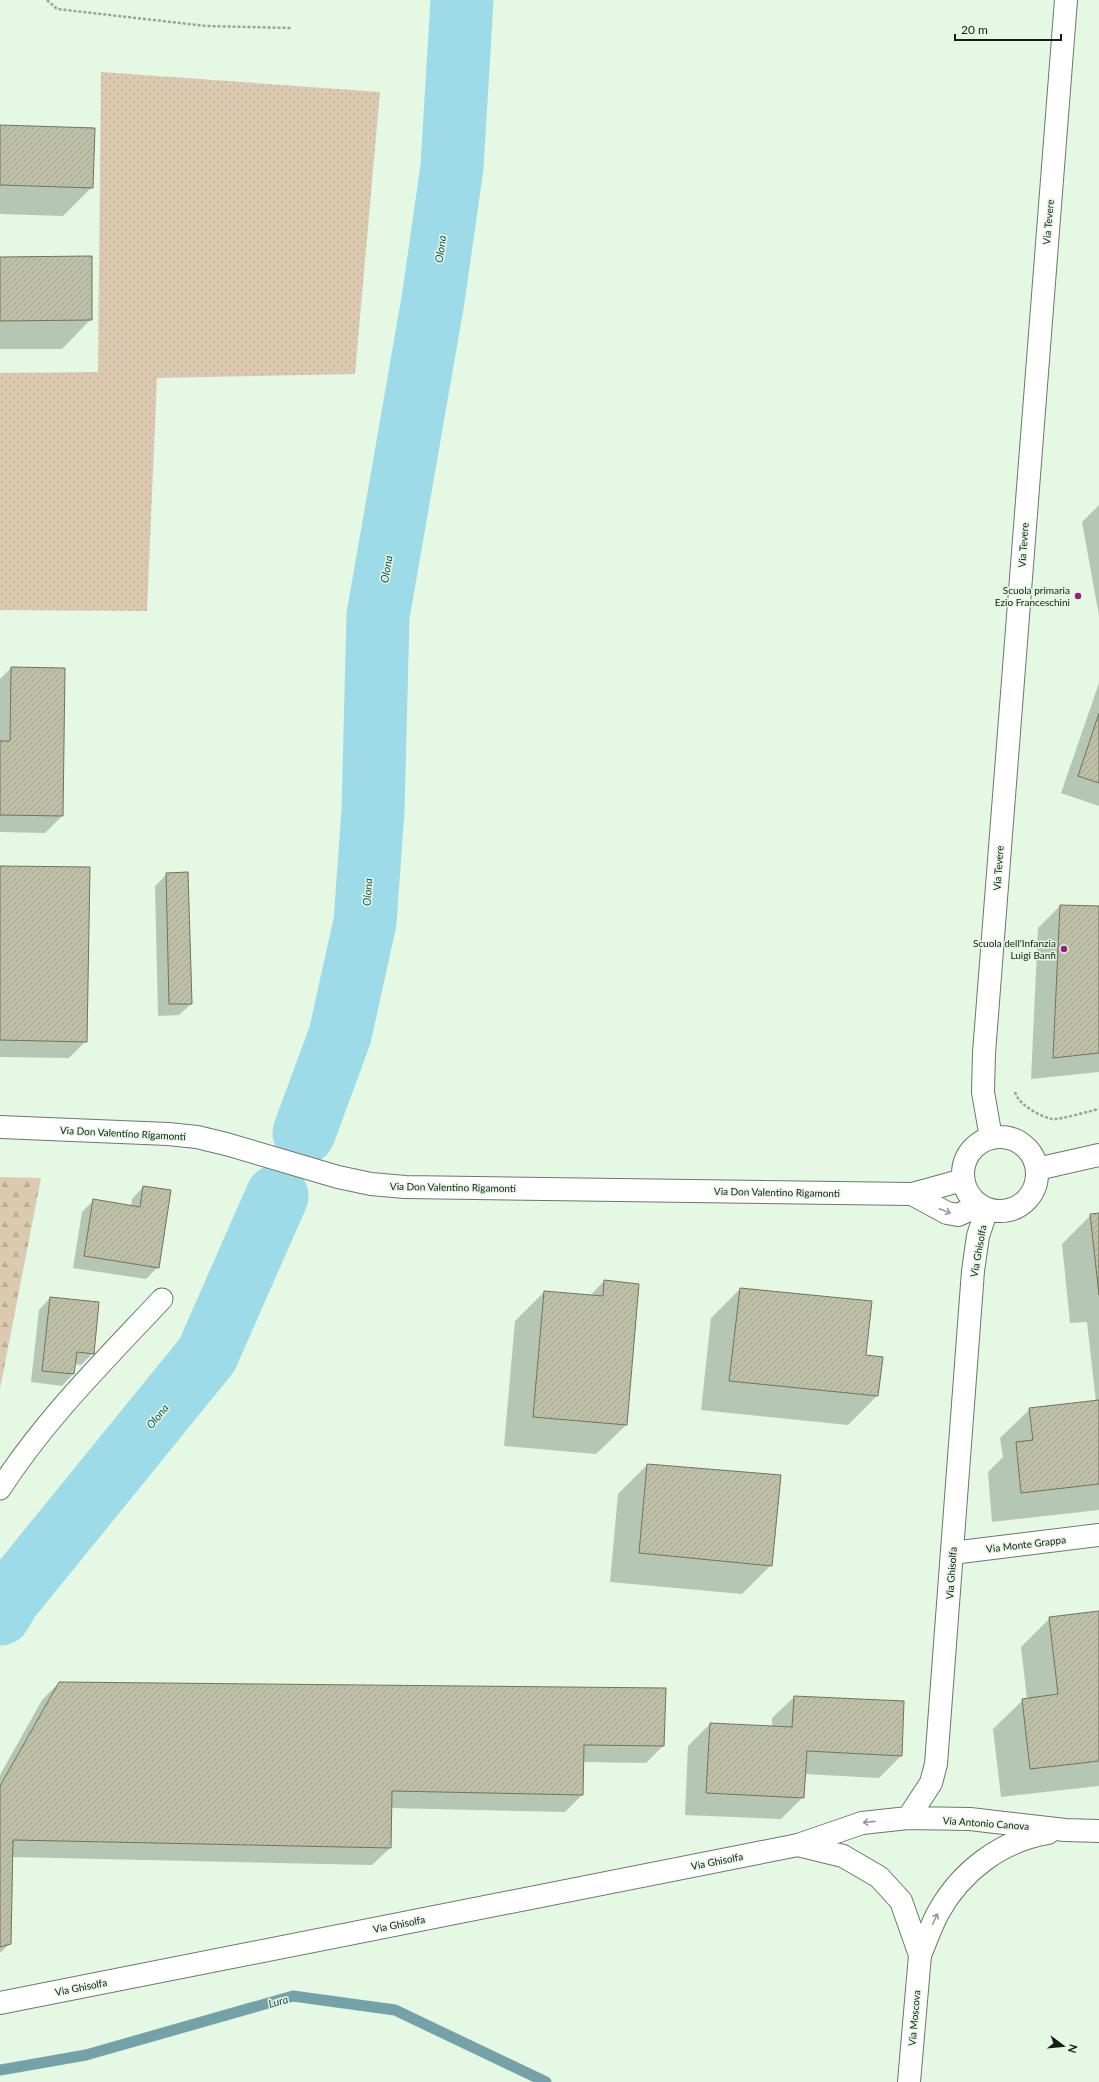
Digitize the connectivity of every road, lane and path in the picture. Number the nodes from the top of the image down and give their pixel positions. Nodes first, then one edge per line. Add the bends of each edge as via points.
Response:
1 (48, 0) edge
2 (1066, 0) edge
3 (291, 28) dead end
4 (0, 1127) edge
5 (990, 1138) junction
6 (1099, 1155) edge
7 (1037, 1169) junction
8 (963, 1180) junction
9 (912, 1194) junction
10 (983, 1207) junction
11 (162, 1299) dead end
12 (0, 1489) edge
13 (1099, 1534) edge
14 (952, 1553) junction
15 (908, 1818) junction
16 (1065, 1830) junction
17 (1099, 1831) edge
18 (798, 1845) junction
19 (920, 1955) junction
20 (0, 2003) edge
21 (909, 2082) edge

1 - 3 path via 57,9 206,26
2 - 5 street, Via Tevere via 983,1058 983,1092
4 - 9 street, Via Don Valentino Rigamonti via 197,1137 338,1177 371,1184 405,1187
5 - 7 street via 1002,1137 1025,1146 1033,1157
5 - 8 street via 980,1142 965,1160
6 - 7 street
7 - 10 street via 1037,1182 1032,1194 1023,1203 1012,1210 999,1212
8 - 9 street, Via Don Valentino Rigamonti
8 - 10 street via 968,1194
9 -> 10 street, Via Don Valentino Rigamonti via 947,1213 958,1215
10 - 14 street, Via Ghisolfa via 973,1271
11 - 12 lane via 48,1423 20,1458
13 - 14 street, Via Monte Grappa
14 - 15 street, Via Ghisolfa via 936,1764 931,1783
15 - 16 street, Via Antonio Canova via 970,1820
15 -> 18 street, Via Ghisolfa via 862,1822
16 - 17 street, Via Antonio Canova
19 -> 16 street, Via Antonio Canova via 938,1912 960,1881 981,1862 1014,1842 1033,1835
18 - 19 street, Via Ghisolfa via 843,1856 879,1877 901,1901
18 - 20 street, Via Ghisolfa
19 - 21 street, Via Moscova

